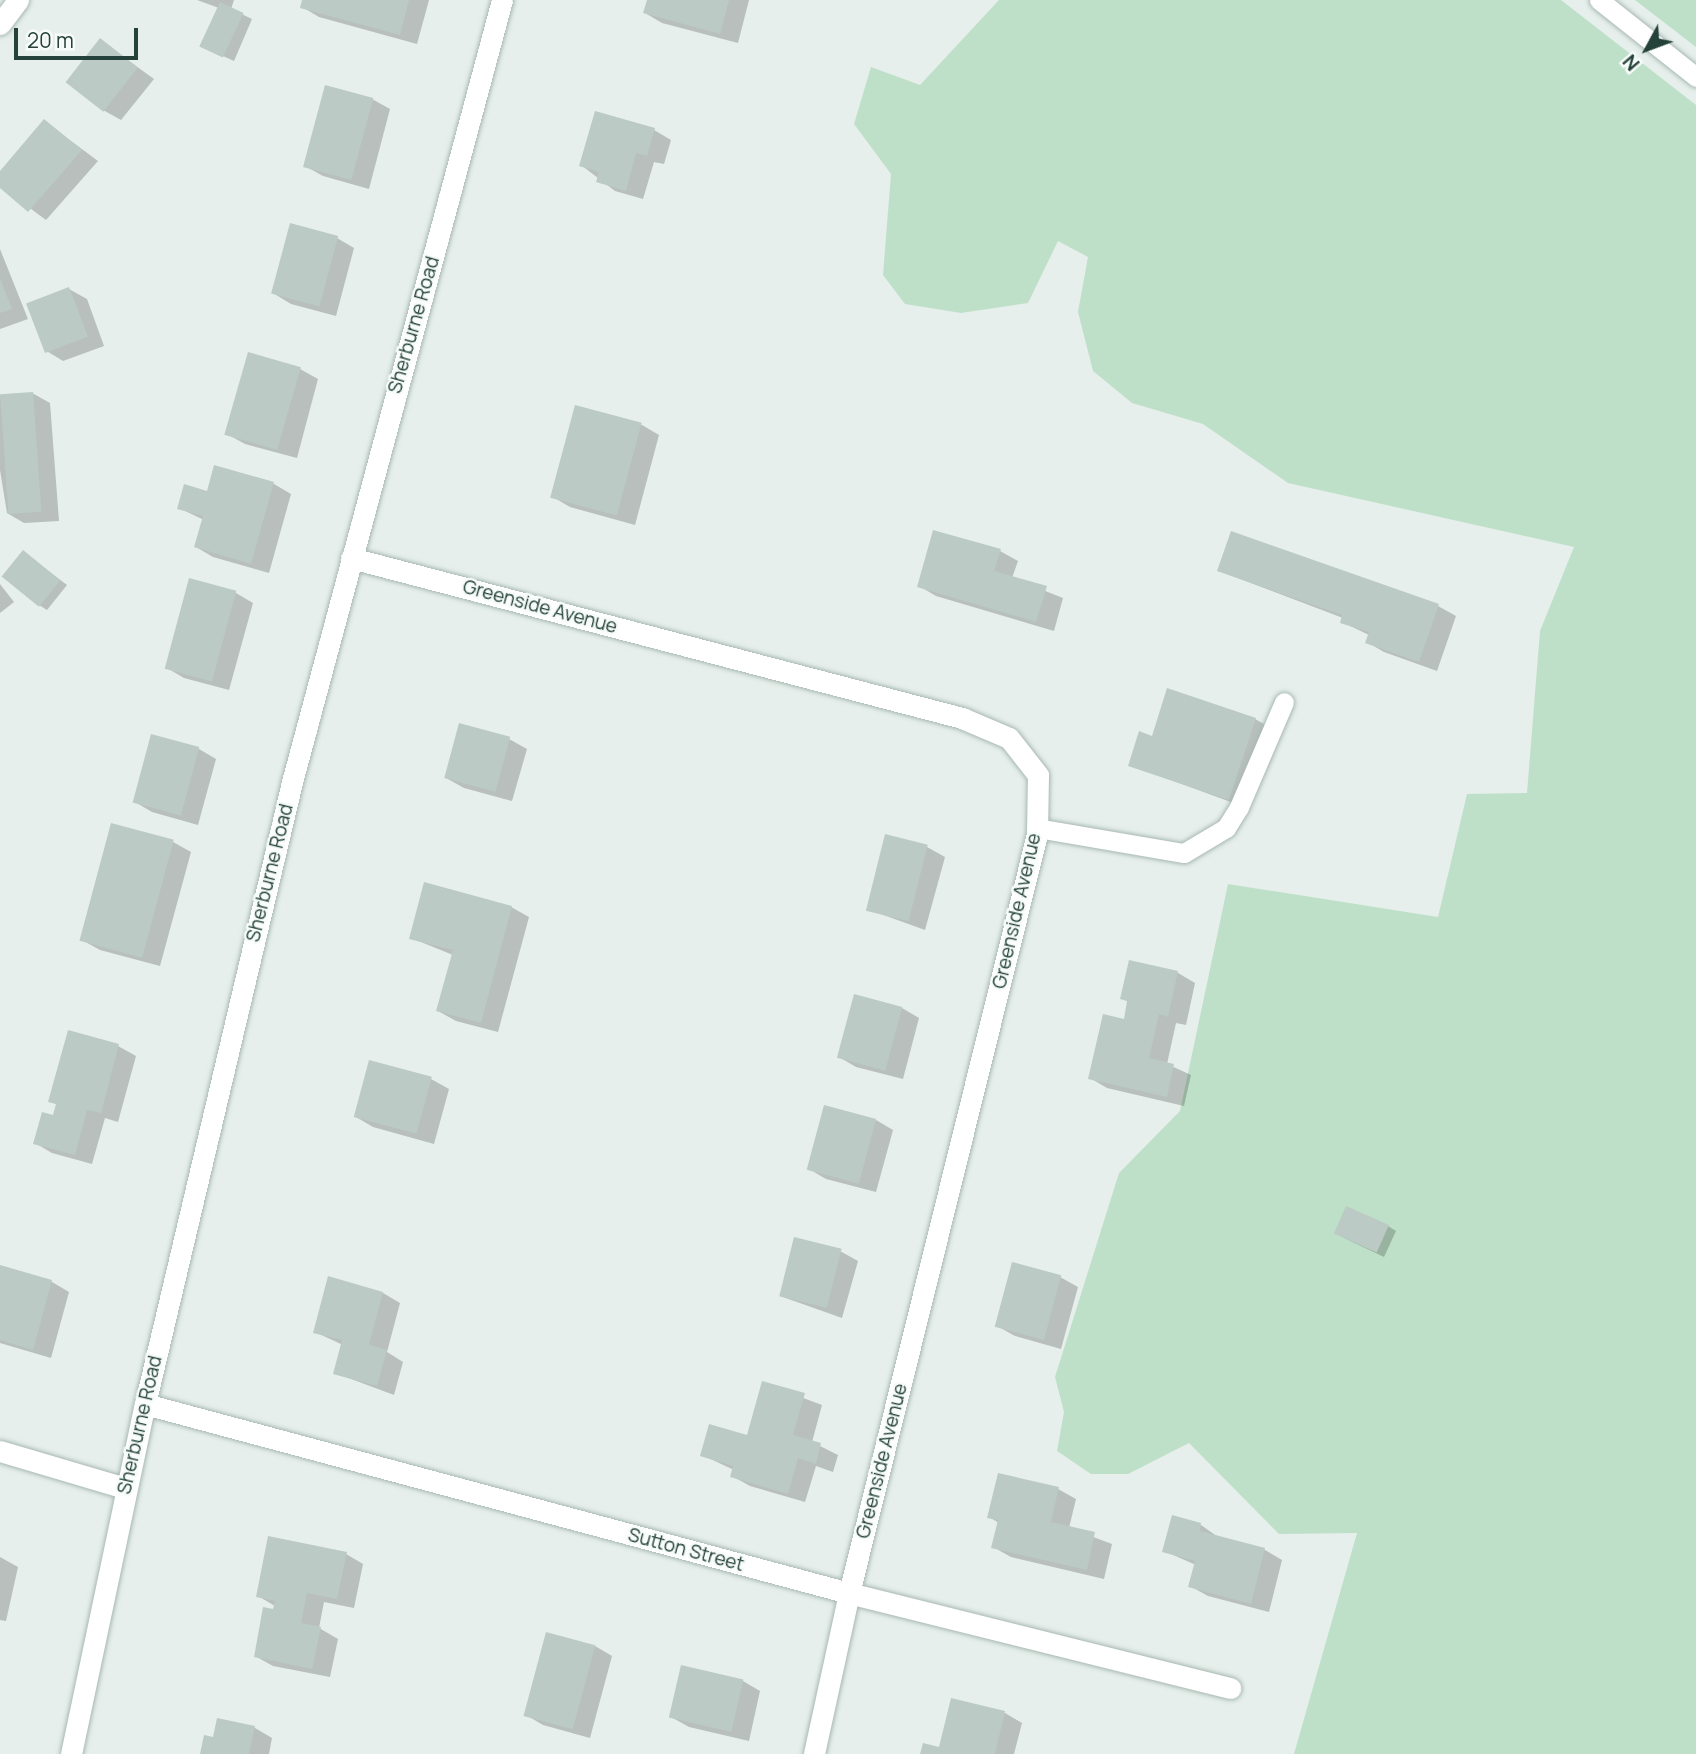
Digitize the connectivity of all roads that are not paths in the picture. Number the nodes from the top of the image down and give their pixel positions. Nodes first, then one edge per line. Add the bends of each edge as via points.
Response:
1 (18, 0) edge
2 (502, 0) edge
3 (1599, 0) edge
4 (0, 24) edge
5 (1696, 77) edge
6 (351, 558) junction
7 (1284, 702) dead end
8 (1037, 828) junction
9 (145, 1404) junction
10 (0, 1451) edge
11 (125, 1488) junction
12 (849, 1593) junction
13 (1230, 1688) dead end
14 (71, 1754) edge
15 (814, 1754) edge

1 - 4 street
2 - 6 street, Sherburne Road
3 - 5 lane
6 - 8 street, Greenside Avenue via 962,718 1009,738 1038,775
6 - 9 street, Sherburne Road via 285,809
7 - 8 lane via 1226,828 1184,853
8 - 12 street, Greenside Avenue
9 - 11 street, Sherburne Road
9 - 12 street, Sutton Street
10 - 11 street
11 - 14 street, Sherburne Road
12 - 13 street, Sutton Street
12 - 15 street, Greenside Avenue

